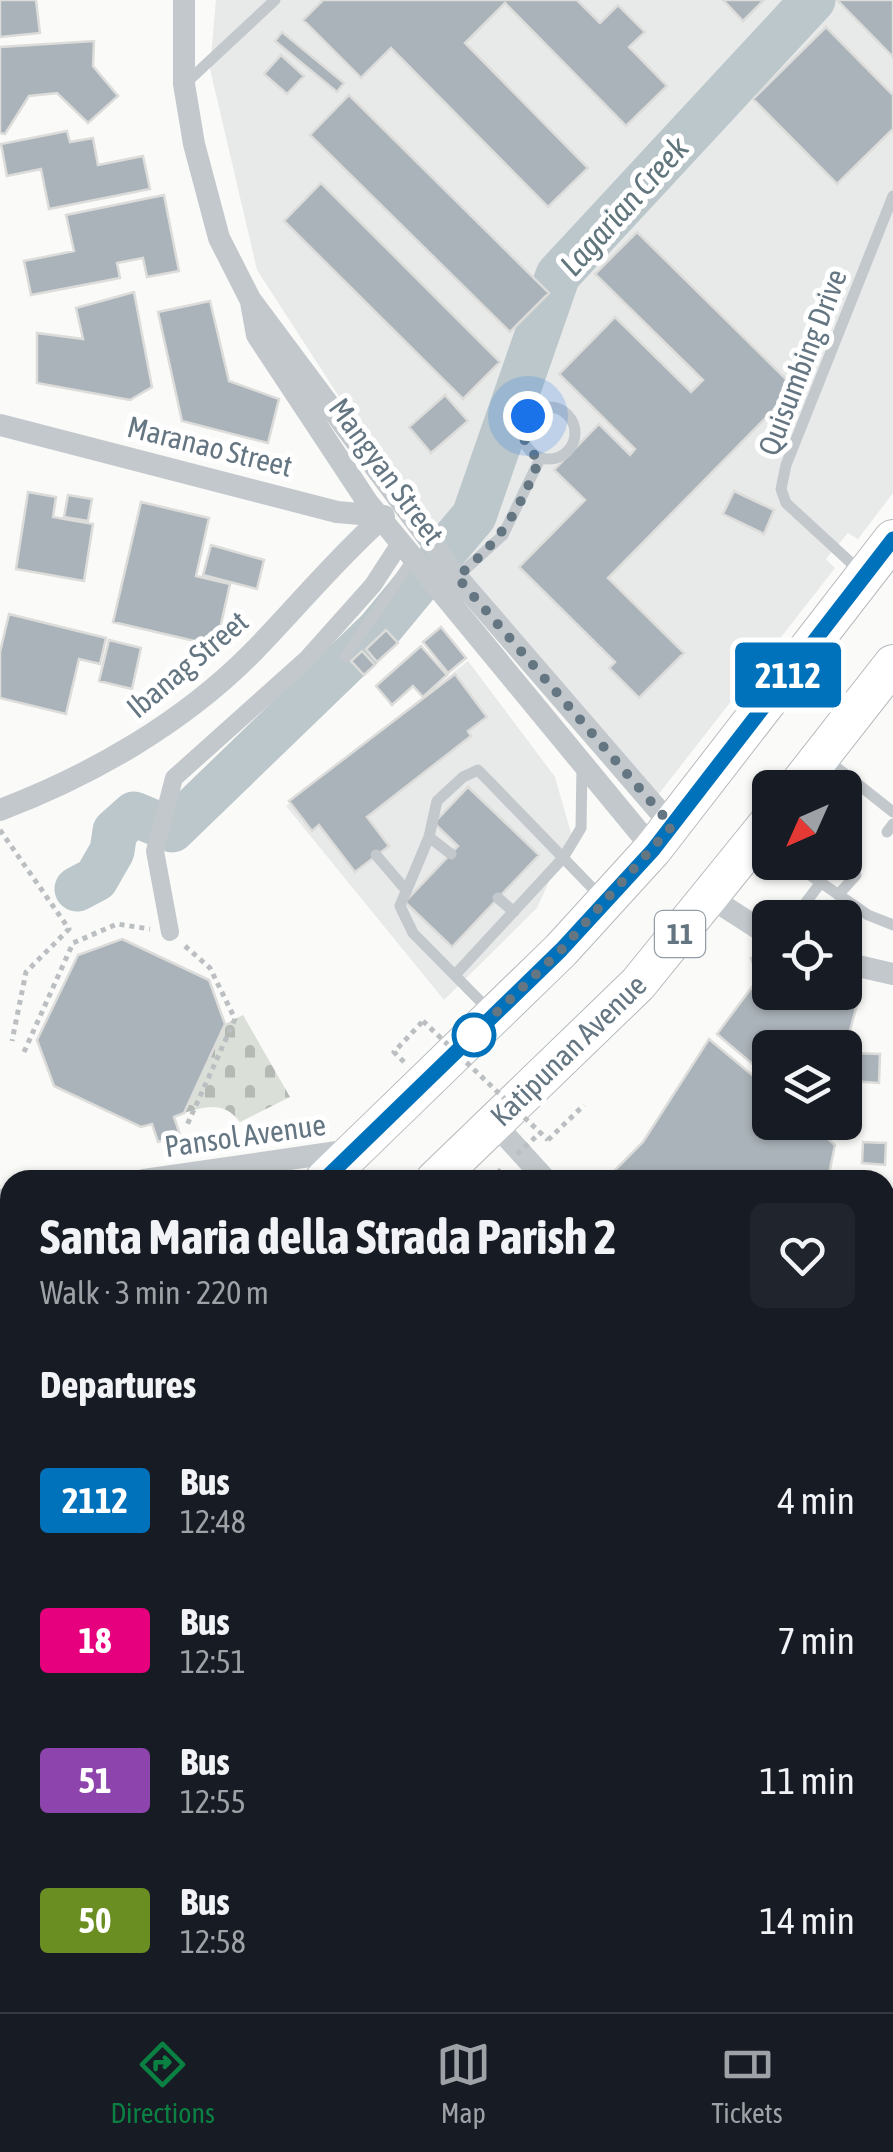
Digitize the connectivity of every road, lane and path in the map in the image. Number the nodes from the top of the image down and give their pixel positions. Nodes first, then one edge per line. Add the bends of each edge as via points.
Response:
1 (184, 0) edge
2 (275, 0) edge
3 (184, 84) junction
4 (893, 196) edge
5 (250, 298) junction
6 (0, 425) edge
7 (540, 458) junction
8 (399, 503) junction
9 (381, 519) junction
10 (893, 539) edge
11 (407, 550) junction
12 (865, 575) junction
13 (457, 577) junction
14 (345, 656) dead end
15 (893, 664) edge
16 (822, 755) junction
17 (582, 764) junction
18 (810, 770) edge
19 (0, 810) edge
20 (893, 812) edge
21 (0, 830) edge
22 (429, 836) junction
23 (663, 838) junction
24 (752, 851) edge
25 (450, 854) dead end
26 (376, 856) dead end
27 (563, 858) junction
28 (815, 880) edge
29 (852, 880) edge
30 (820, 884) junction
31 (406, 890) junction
32 (838, 895) junction
33 (498, 898) dead end
34 (711, 898) junction
35 (808, 900) edge
36 (606, 902) junction
37 (514, 912) junction
38 (752, 924) edge
39 (893, 924) edge
40 (170, 932) junction
41 (862, 967) edge
42 (893, 974) edge
43 (455, 975) junction
44 (490, 1019) junction
45 (12, 1041) dead end
46 (24, 1052) dead end
47 (394, 1052) dead end
48 (584, 1105) dead end
49 (493, 1122) junction
50 (186, 1125) dead end
51 (541, 1132) junction
52 (519, 1153) junction
53 (356, 1165) edge
54 (285, 1170) edge
55 (445, 1170) edge
56 (536, 1170) edge

1 - 3 street, Mangyan Street
2 - 3 lane
3 - 5 street, Mangyan Street via 219,238
4 - 12 lane, Quisumbing Drive via 781,488 786,503
5 - 8 street, Mangyan Street
5 - 9 street, Mangyan Street via 257,336
6 - 9 street, Maranao Street
7 - 7 lane via 560,457 574,442 573,422 557,408 537,409 523,424 525,444
7 - 13 lane via 503,535
8 - 9 street
8 - 13 street, Mangyan Street
9 - 11 street, Mangyan Street
9 - 19 street, Ibanag Street via 250,656 134,746 59,788
10 - 12 main road, 11
11 - 14 lane
11 - 17 street, Mangyan Street
11 - 40 street via 307,659 174,778 156,851
12 - 23 main road, 11
13 - 23 street, Mangyan Street
15 - 16 main road
16 - 18 main road
16 - 20 lane
17 - 23 street, Mangyan Street
17 - 27 lane via 581,828
21 - 45 path via 68,929 26,972
22 - 25 lane
22 - 27 lane via 437,802 462,776 478,770
22 - 31 lane
23 - 36 main road, 11
24 - 34 main road, Katipunan Avenue / 11
26 - 31 lane
27 - 36 lane
27 - 37 lane
28 - 30 lane
29 - 32 lane
30 - 32 lane
30 - 35 lane
31 - 43 lane via 402,915
32 - 39 lane
33 - 37 lane
34 - 38 street
34 - 49 main road, Katipunan Avenue / 11 via 638,984
36 - 44 main road, 11
37 - 43 lane
40 - 46 path via 117,924 73,943
40 - 50 path via 210,968 235,1018
41 - 42 street
43 - 44 lane
44 - 53 main road via 459,1078
47 - 51 path, bridge via 422,1021
48 - 51 path, bridge via 548,1140
49 - 52 street
49 - 55 main road, Katipunan Avenue / 11
51 - 52 path, bridge
52 - 56 street
53 - 54 street, Pansol Avenue

